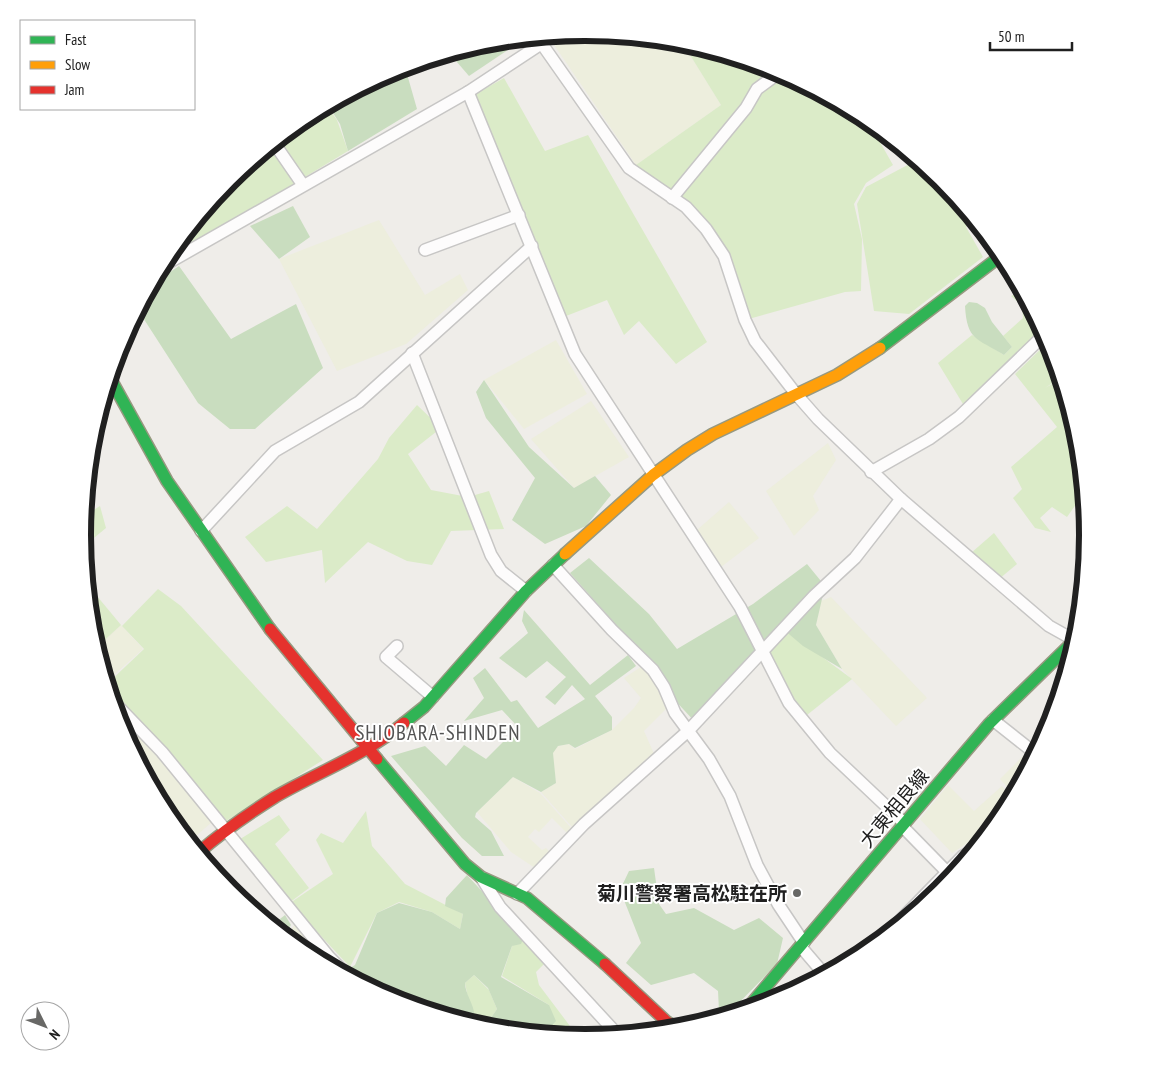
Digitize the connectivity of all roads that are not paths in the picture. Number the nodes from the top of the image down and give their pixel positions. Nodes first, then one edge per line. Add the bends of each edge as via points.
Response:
1 (541, 43) edge
2 (534, 44) edge
3 (772, 78) edge
4 (468, 92) junction
5 (278, 148) edge
6 (303, 185) junction
7 (672, 198) junction
8 (519, 215) junction
9 (532, 246) junction
10 (425, 250) dead end
11 (176, 258) edge
12 (995, 260) edge
13 (1039, 340) edge
14 (412, 353) junction
15 (114, 386) edge
16 (796, 394) junction
17 (871, 472) junction
18 (653, 475) junction
19 (901, 499) junction
20 (201, 531) junction
21 (553, 565) junction
22 (526, 591) junction
23 (1069, 636) edge
24 (397, 646) dead end
25 (1066, 649) edge
26 (762, 650) junction
27 (434, 697) junction
28 (123, 712) edge
29 (993, 720) junction
30 (688, 731) junction
31 (368, 749) junction
32 (1030, 749) edge
33 (903, 825) junction
34 (224, 830) junction
35 (203, 849) edge
36 (947, 872) edge
37 (481, 877) junction
38 (517, 894) junction
39 (803, 945) junction
40 (330, 959) edge
41 (821, 970) edge
42 (755, 1000) edge
43 (668, 1023) edge
44 (613, 1029) edge

1 - 7 street via 630,168
2 - 4 street
3 - 7 street via 757,89 746,108
4 - 6 street
4 - 8 street
5 - 6 street
6 - 11 street
7 - 16 street via 686,207 720,252 755,341
8 - 9 street
8 - 10 street
9 - 14 street
9 - 18 street via 575,354
12 - 16 street via 880,348 837,375
13 - 17 street via 959,417 930,439
14 - 20 street via 359,402 275,451
14 - 22 street via 491,555 501,571
15 - 20 street via 168,481
16 - 17 street
16 - 18 street via 713,434
17 - 19 street
18 - 21 street
18 - 26 street via 740,607
19 - 23 street via 1049,626
19 - 26 street via 855,558
20 - 31 street via 279,642
21 - 22 street
21 - 30 street via 653,670
22 - 27 street
24 - 27 street via 386,657
25 - 29 street, 大東相良線
26 - 30 street
26 - 33 street via 789,703 830,753
27 - 31 street
28 - 34 street via 162,752
29 - 32 street
29 - 33 street, 大東相良線
30 - 38 street via 584,824
30 - 39 street via 730,796 757,865
31 - 34 street via 276,797
31 - 37 street via 465,864
33 - 36 street
33 - 39 street, 大東相良線
34 - 35 street
34 - 40 street
37 - 38 street
37 - 44 street via 500,907
38 - 43 street via 527,898 607,966
39 - 41 street
39 - 42 street, 大東相良線

